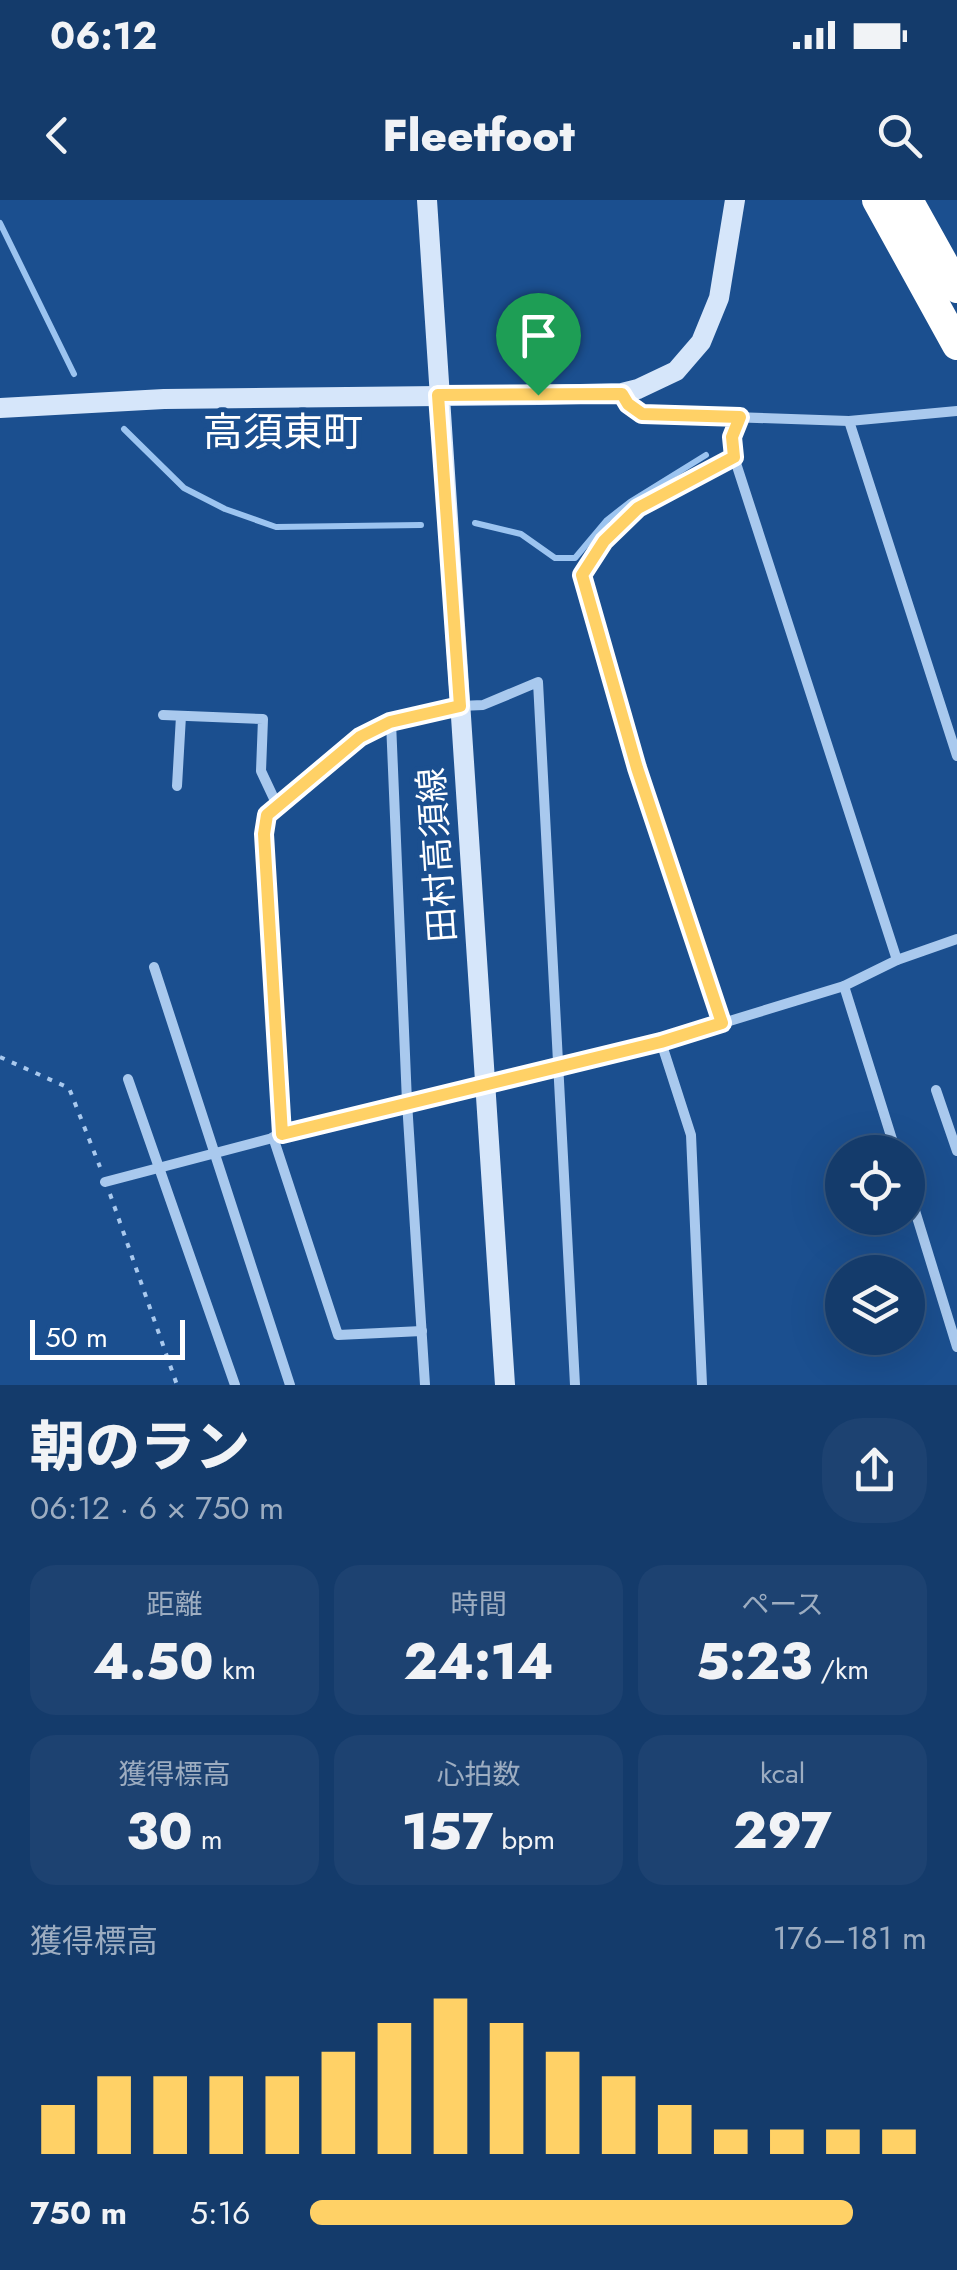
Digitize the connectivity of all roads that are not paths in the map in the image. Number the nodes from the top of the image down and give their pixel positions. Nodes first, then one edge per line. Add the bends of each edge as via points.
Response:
1 (427, 200) edge
2 (735, 200) edge
3 (877, 200) edge
4 (908, 200) edge
5 (957, 288) edge
6 (957, 345) edge
7 (622, 394) junction
8 (438, 395) junction
9 (0, 408) edge
10 (957, 411) edge
11 (740, 417) junction
12 (849, 421) junction
13 (734, 457) junction
14 (460, 706) junction
15 (163, 716) dead end
16 (181, 716) junction
17 (390, 722) junction
18 (957, 756) edge
19 (177, 786) dead end
20 (276, 805) junction
21 (957, 940) edge
22 (897, 960) junction
23 (154, 967) dead end
24 (844, 986) junction
25 (722, 1023) junction
26 (661, 1042) junction
27 (559, 1066) junction
28 (128, 1079) dead end
29 (486, 1082) junction
30 (936, 1090) dead end
31 (407, 1102) junction
32 (891, 1135) edge
33 (277, 1136) junction
34 (957, 1151) edge
35 (214, 1154) junction
36 (160, 1168) junction
37 (106, 1182) road end
38 (922, 1235) edge
39 (422, 1330) junction
40 (957, 1347) edge
41 (235, 1385) edge
42 (290, 1385) edge
43 (426, 1385) edge
44 (505, 1385) edge
45 (576, 1385) edge
46 (702, 1385) edge

1 - 8 main road, 田村高須線
2 - 7 main road via 719,298 700,342 676,371
3 - 6 highway
4 - 5 highway
7 - 8 main road
7 - 11 street via 642,414
8 - 9 main road
8 - 14 main road, 田村高須線
10 - 12 street
11 - 12 street
11 - 13 street
12 - 18 street
13 - 22 street
13 - 25 street via 638,508 582,575 637,768
14 - 17 street
14 - 27 street via 483,705 538,682
14 - 29 main road, 田村高須線
15 - 16 street
16 - 19 street
16 - 20 street via 264,718 261,770
17 - 20 street via 360,737
17 - 31 street
20 - 33 street via 264,834
21 - 22 street
22 - 24 street
23 - 35 street
24 - 25 street
24 - 32 street
25 - 26 street
26 - 27 street
26 - 46 street via 691,1135
27 - 29 street
27 - 45 street
28 - 36 street
29 - 31 street
29 - 44 main road, 田村高須線
30 - 34 street
31 - 33 street
31 - 39 street
33 - 35 street
33 - 39 street via 338,1334
35 - 36 street
35 - 42 street
36 - 37 street
36 - 41 street
38 - 40 street
39 - 43 street

